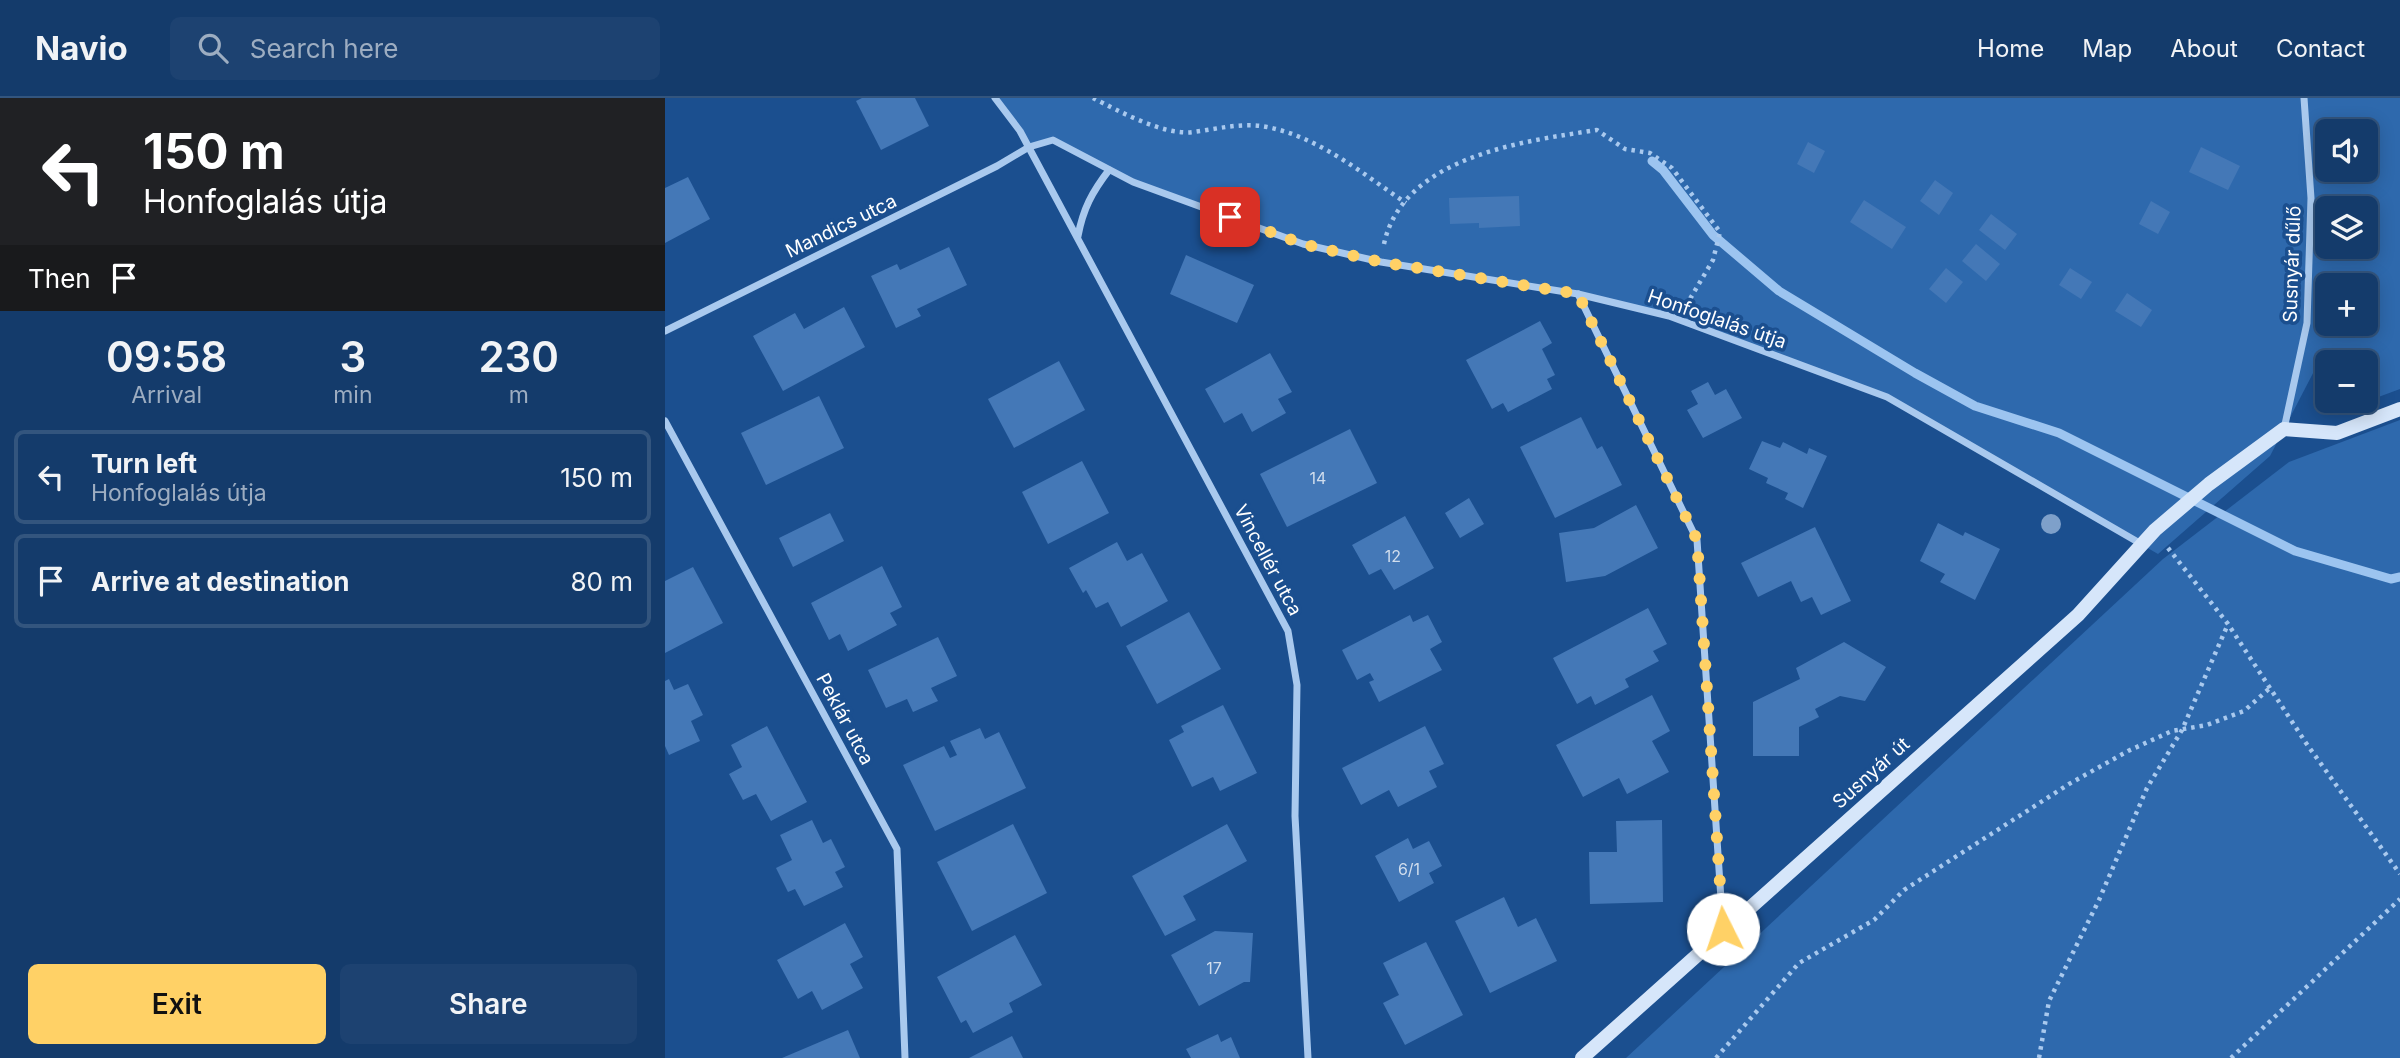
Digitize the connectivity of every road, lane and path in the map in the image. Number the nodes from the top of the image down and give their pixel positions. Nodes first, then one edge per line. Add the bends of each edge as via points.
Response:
1 (995, 98) edge
2 (1093, 98) edge
3 (2304, 98) edge
4 (1029, 147) junction
5 (1109, 170) junction
6 (1406, 203) junction
7 (1078, 236) junction
8 (1381, 262) junction
9 (1578, 294) junction
10 (1669, 316) junction
11 (665, 331) edge
12 (2400, 409) edge
13 (665, 421) edge
14 (2284, 429) junction
15 (2154, 530) junction
16 (2143, 545) junction
17 (2228, 624) junction
18 (2271, 687) junction
19 (2182, 730) junction
20 (2400, 874) edge
21 (2400, 899) edge
22 (1723, 929) junction
23 (905, 1058) edge
24 (1308, 1058) edge
25 (1582, 1058) edge
26 (1716, 1058) edge
27 (2039, 1058) edge
28 (2231, 1058) edge

1 - 4 street
2 - 6 path via 1144,122 1190,133 1221,126 1266,127 1322,147
3 - 14 street, Susnyár dűlő via 2311,198 2307,323
4 - 5 street, Honfoglalás útja via 1053,141
4 - 7 street, Vincellér utca
4 - 11 street, Mandics utca
5 - 7 street via 1083,211
5 - 8 street, Honfoglalás útja via 1303,244
6 - 8 path via 1387,230
6 - 10 path via 1440,173 1467,158 1513,143 1597,130 1625,149 1650,153 1672,168 1720,232 1713,261 1687,305
7 - 24 street, Vincellér utca via 1288,631 1297,685 1295,816
8 - 9 street, Honfoglalás útja
9 - 10 street, Honfoglalás útja
9 - 22 street via 1697,540
10 - 16 street, Honfoglalás útja via 1887,397
12 - 14 street via 2337,433
13 - 23 street, Peklár utca via 897,849
14 - 15 street, Susnyár út
15 - 16 street, Susnyár út
15 - 17 path
16 - 22 street, Susnyár út via 2078,615
17 - 18 path
17 - 19 path
18 - 19 path via 2244,711
18 - 20 path
19 - 26 path via 2128,751 2069,784 1904,890 1874,920 1799,963
19 - 27 path via 2147,788 2099,901 2049,1001
21 - 28 path
22 - 25 street, Susnyár út

